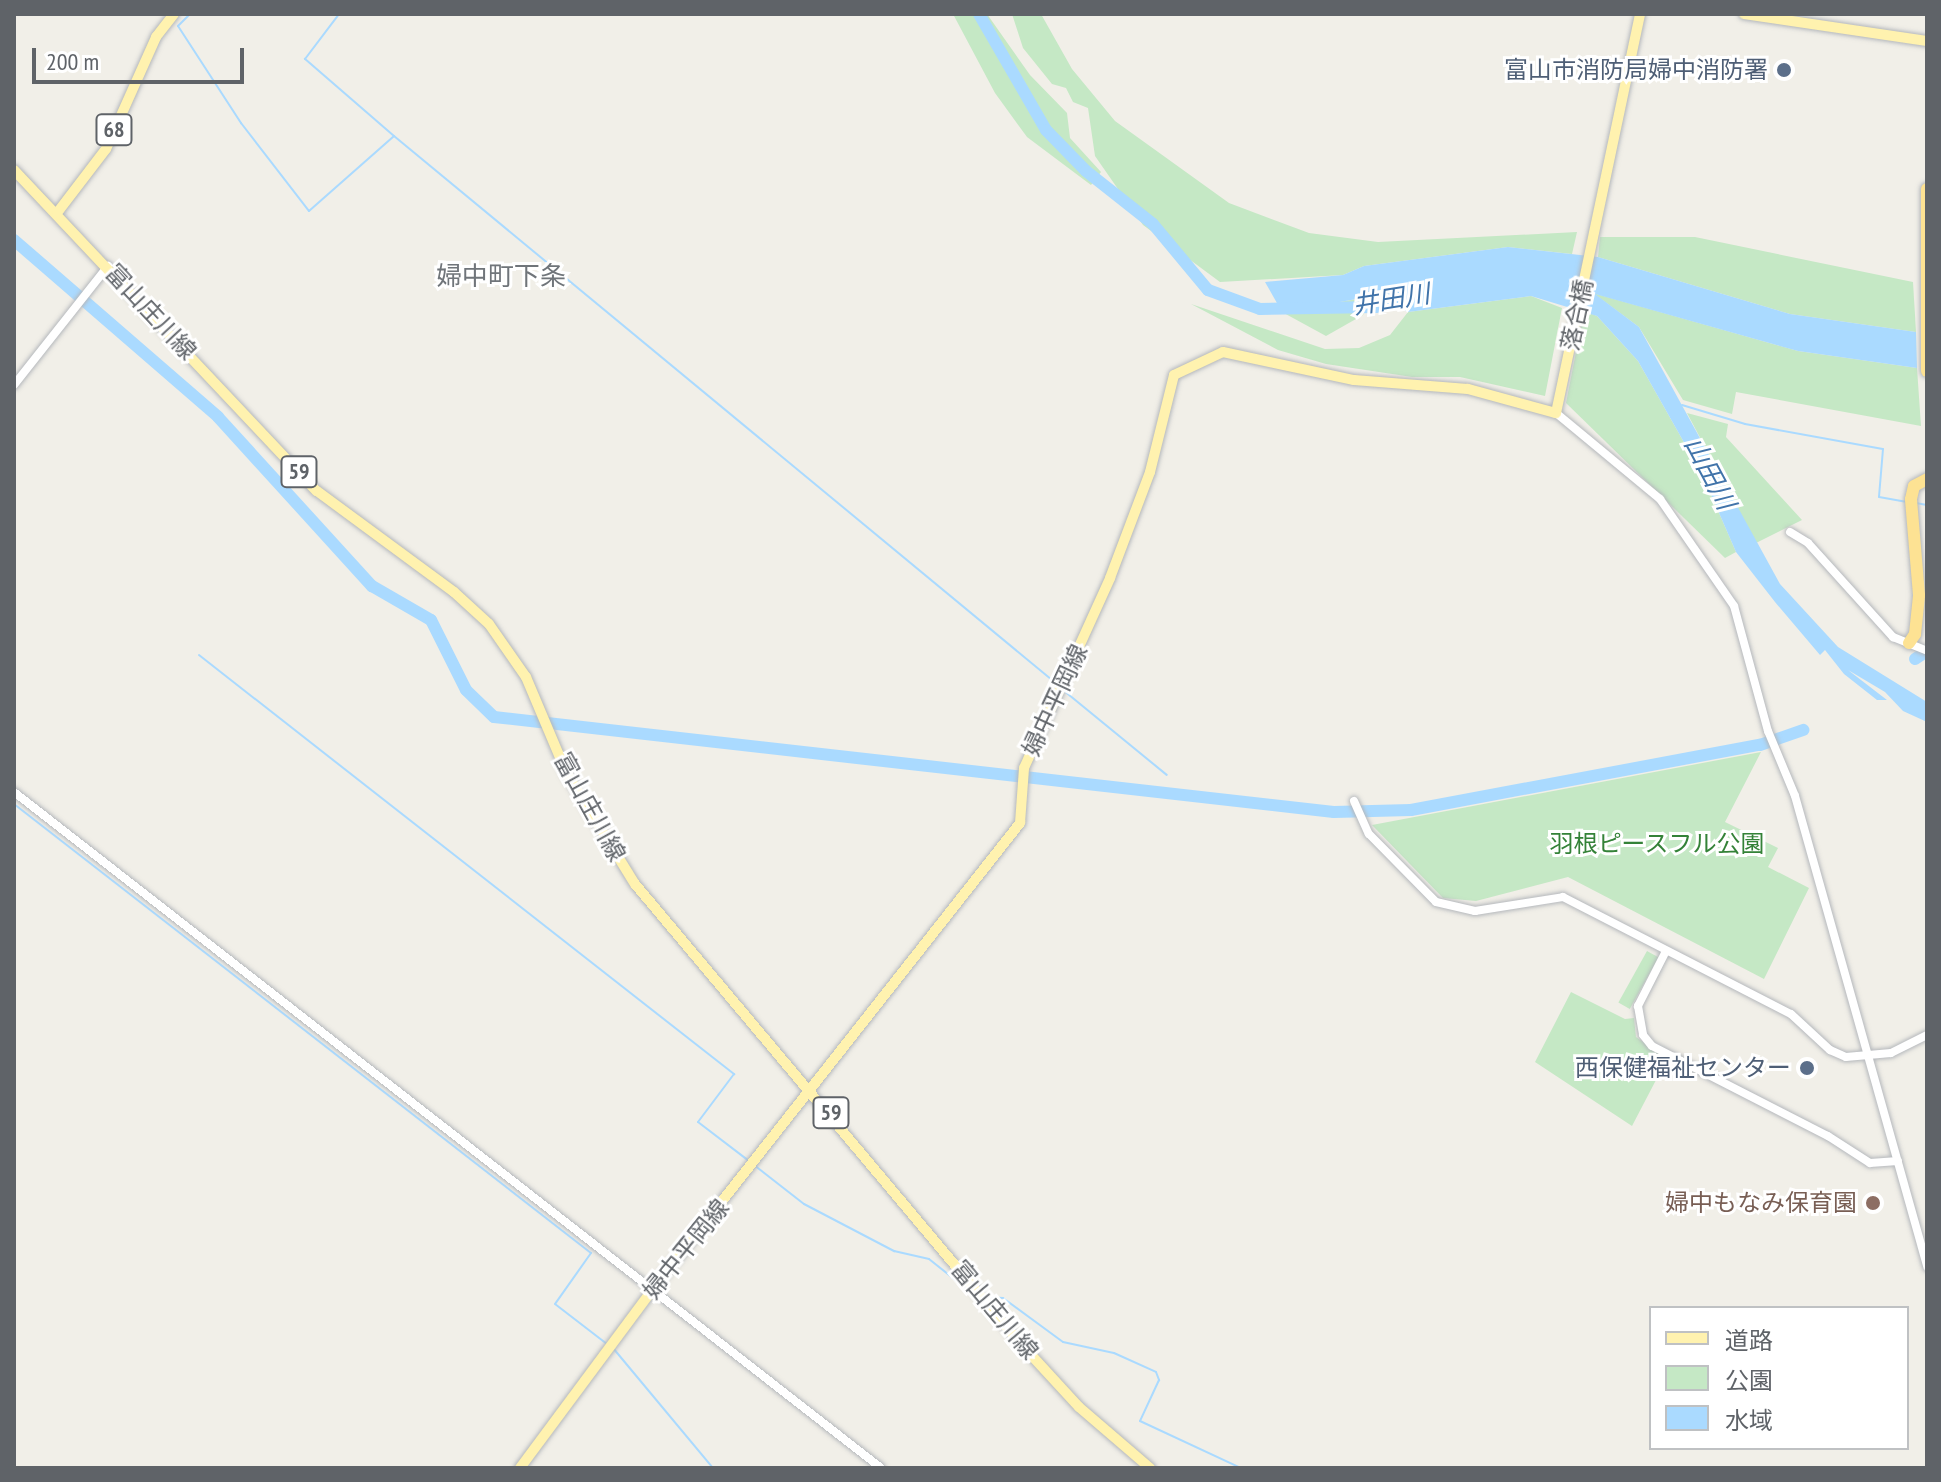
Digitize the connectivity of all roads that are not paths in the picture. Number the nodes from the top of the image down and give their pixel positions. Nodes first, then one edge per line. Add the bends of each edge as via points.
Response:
1 (174, 14) edge
2 (1640, 14) edge
3 (1744, 14) edge
4 (1927, 41) edge
5 (14, 170) edge
6 (1927, 189) edge
7 (57, 213) junction
8 (108, 266) junction
9 (1927, 371) edge
10 (14, 385) edge
11 (1557, 409) junction
12 (1927, 479) edge
13 (1927, 487) edge
14 (1911, 499) junction
15 (1790, 532) dead end
16 (1912, 645) junction
17 (1927, 651) edge
18 (14, 792) edge
19 (1354, 801) dead end
20 (1666, 951) junction
21 (1927, 1035) edge
22 (1871, 1058) junction
23 (812, 1090) junction
24 (1898, 1161) junction
25 (1927, 1267) edge
26 (652, 1290) junction
27 (520, 1468) edge
28 (881, 1468) edge
29 (1150, 1468) edge

1 - 7 main road, 68 via 151,45 106,149
2 - 11 main road, 落合橋
3 - 4 main road
5 - 7 main road, 富山庄川線 / 59
6 - 9 highway
7 - 8 main road, 富山庄川線 / 59
8 - 10 street
8 - 23 main road, 富山庄川線 / 59 via 324,497 454,592 489,624 526,677 567,774 613,856
11 - 22 street via 1660,499 1715,573 1740,623 1768,731 1795,796
11 - 23 main road, 婦中平岡線 via 1468,389 1354,380 1223,352 1190,363 1174,375 1150,472 1115,565 1024,768 1020,823
12 - 14 highway via 1914,486
13 - 14 highway
14 - 16 highway via 1919,595
15 - 16 street via 1808,543 1881,627
16 - 17 street
18 - 26 street
19 - 20 street via 1360,819 1436,902 1475,911 1563,897
20 - 22 street via 1791,1014 1830,1050
20 - 24 street via 1638,1006 1643,1035 1652,1046 1870,1163
21 - 22 street
22 - 24 street
23 - 26 main road, 婦中平岡線
23 - 29 main road, 富山庄川線 / 59 via 1022,1345 1079,1407
24 - 25 street
26 - 27 main road, 婦中平岡線
26 - 28 street

